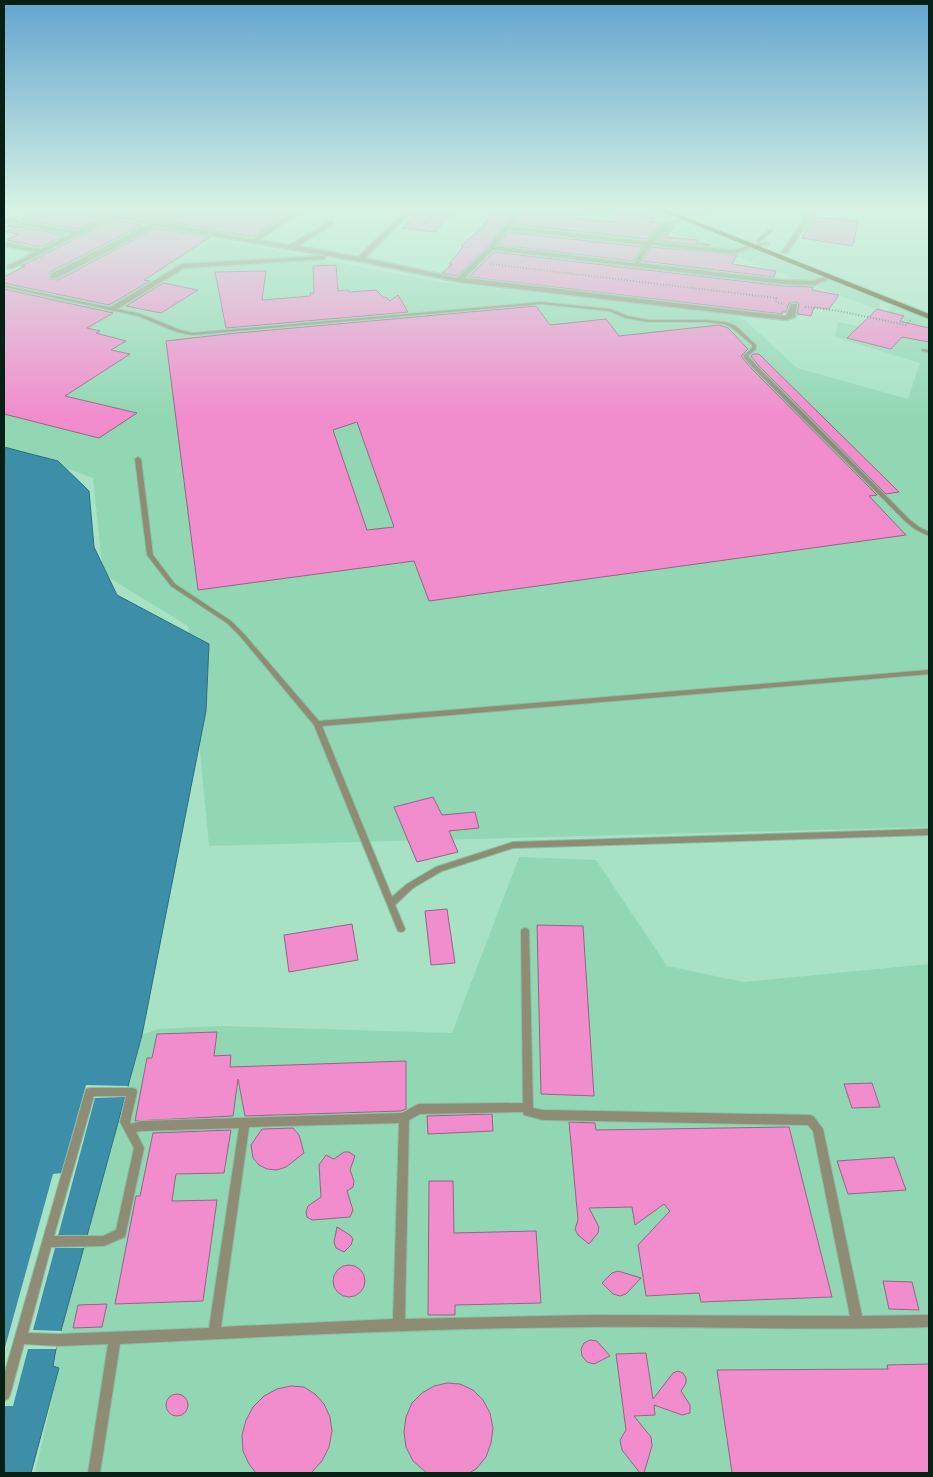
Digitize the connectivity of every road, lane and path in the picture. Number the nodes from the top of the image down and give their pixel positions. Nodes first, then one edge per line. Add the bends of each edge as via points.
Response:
1 (158, 279) edge
2 (455, 279) edge
3 (618, 279) edge
4 (767, 279) edge
5 (825, 279) edge
6 (835, 279) edge
7 (853, 279) edge
8 (460, 280) joint
9 (4, 286) edge
10 (794, 306) junction
11 (111, 309) junction
12 (929, 309) edge
13 (918, 313) junction
14 (929, 317) edge
15 (138, 459) dead end
16 (929, 534) edge
17 (929, 672) edge
18 (317, 724) junction
19 (929, 832) edge
20 (391, 904) junction
21 (401, 929) dead end
22 (525, 931) dead end
23 (526, 1107) junction
24 (404, 1118) junction
25 (245, 1123) junction
26 (129, 1129) junction
27 (48, 1242) junction
28 (929, 1321) edge
29 (853, 1322) junction
30 (399, 1325) junction
31 (214, 1333) junction
32 (20, 1338) junction
33 (115, 1338) junction
34 (4, 1395) edge
35 (94, 1473) edge

1 - 11 street
2 - 8 street
3 - 10 path via 776,298 776,302
4 - 5 street via 805,283
6 - 13 highway
7 - 12 highway
8 - 10 street via 786,318 791,318
9 - 11 lane
10 - 13 path via 906,325
11 - 16 lane via 151,318 172,330 192,334 523,303 610,310 649,321 725,322 754,345 745,356 750,362 908,522
13 - 14 highway
15 - 18 lane via 148,544 156,565 173,585 229,622
17 - 18 lane
18 - 20 lane
19 - 20 lane via 513,845 439,869 410,886
20 - 21 lane
22 - 23 lane
23 - 24 lane via 418,1109
23 - 29 lane via 528,1112 543,1115 810,1120 818,1129 856,1316
24 - 25 lane
24 - 30 lane
25 - 26 lane
25 - 31 lane
26 - 27 lane via 140,1148 120,1233 104,1241
26 - 27 lane via 125,1122 132,1092 90,1092
27 - 32 lane
28 - 29 lane
29 - 30 lane via 685,1320
30 - 31 lane
31 - 33 lane
32 - 33 lane
32 - 34 lane
33 - 35 lane

